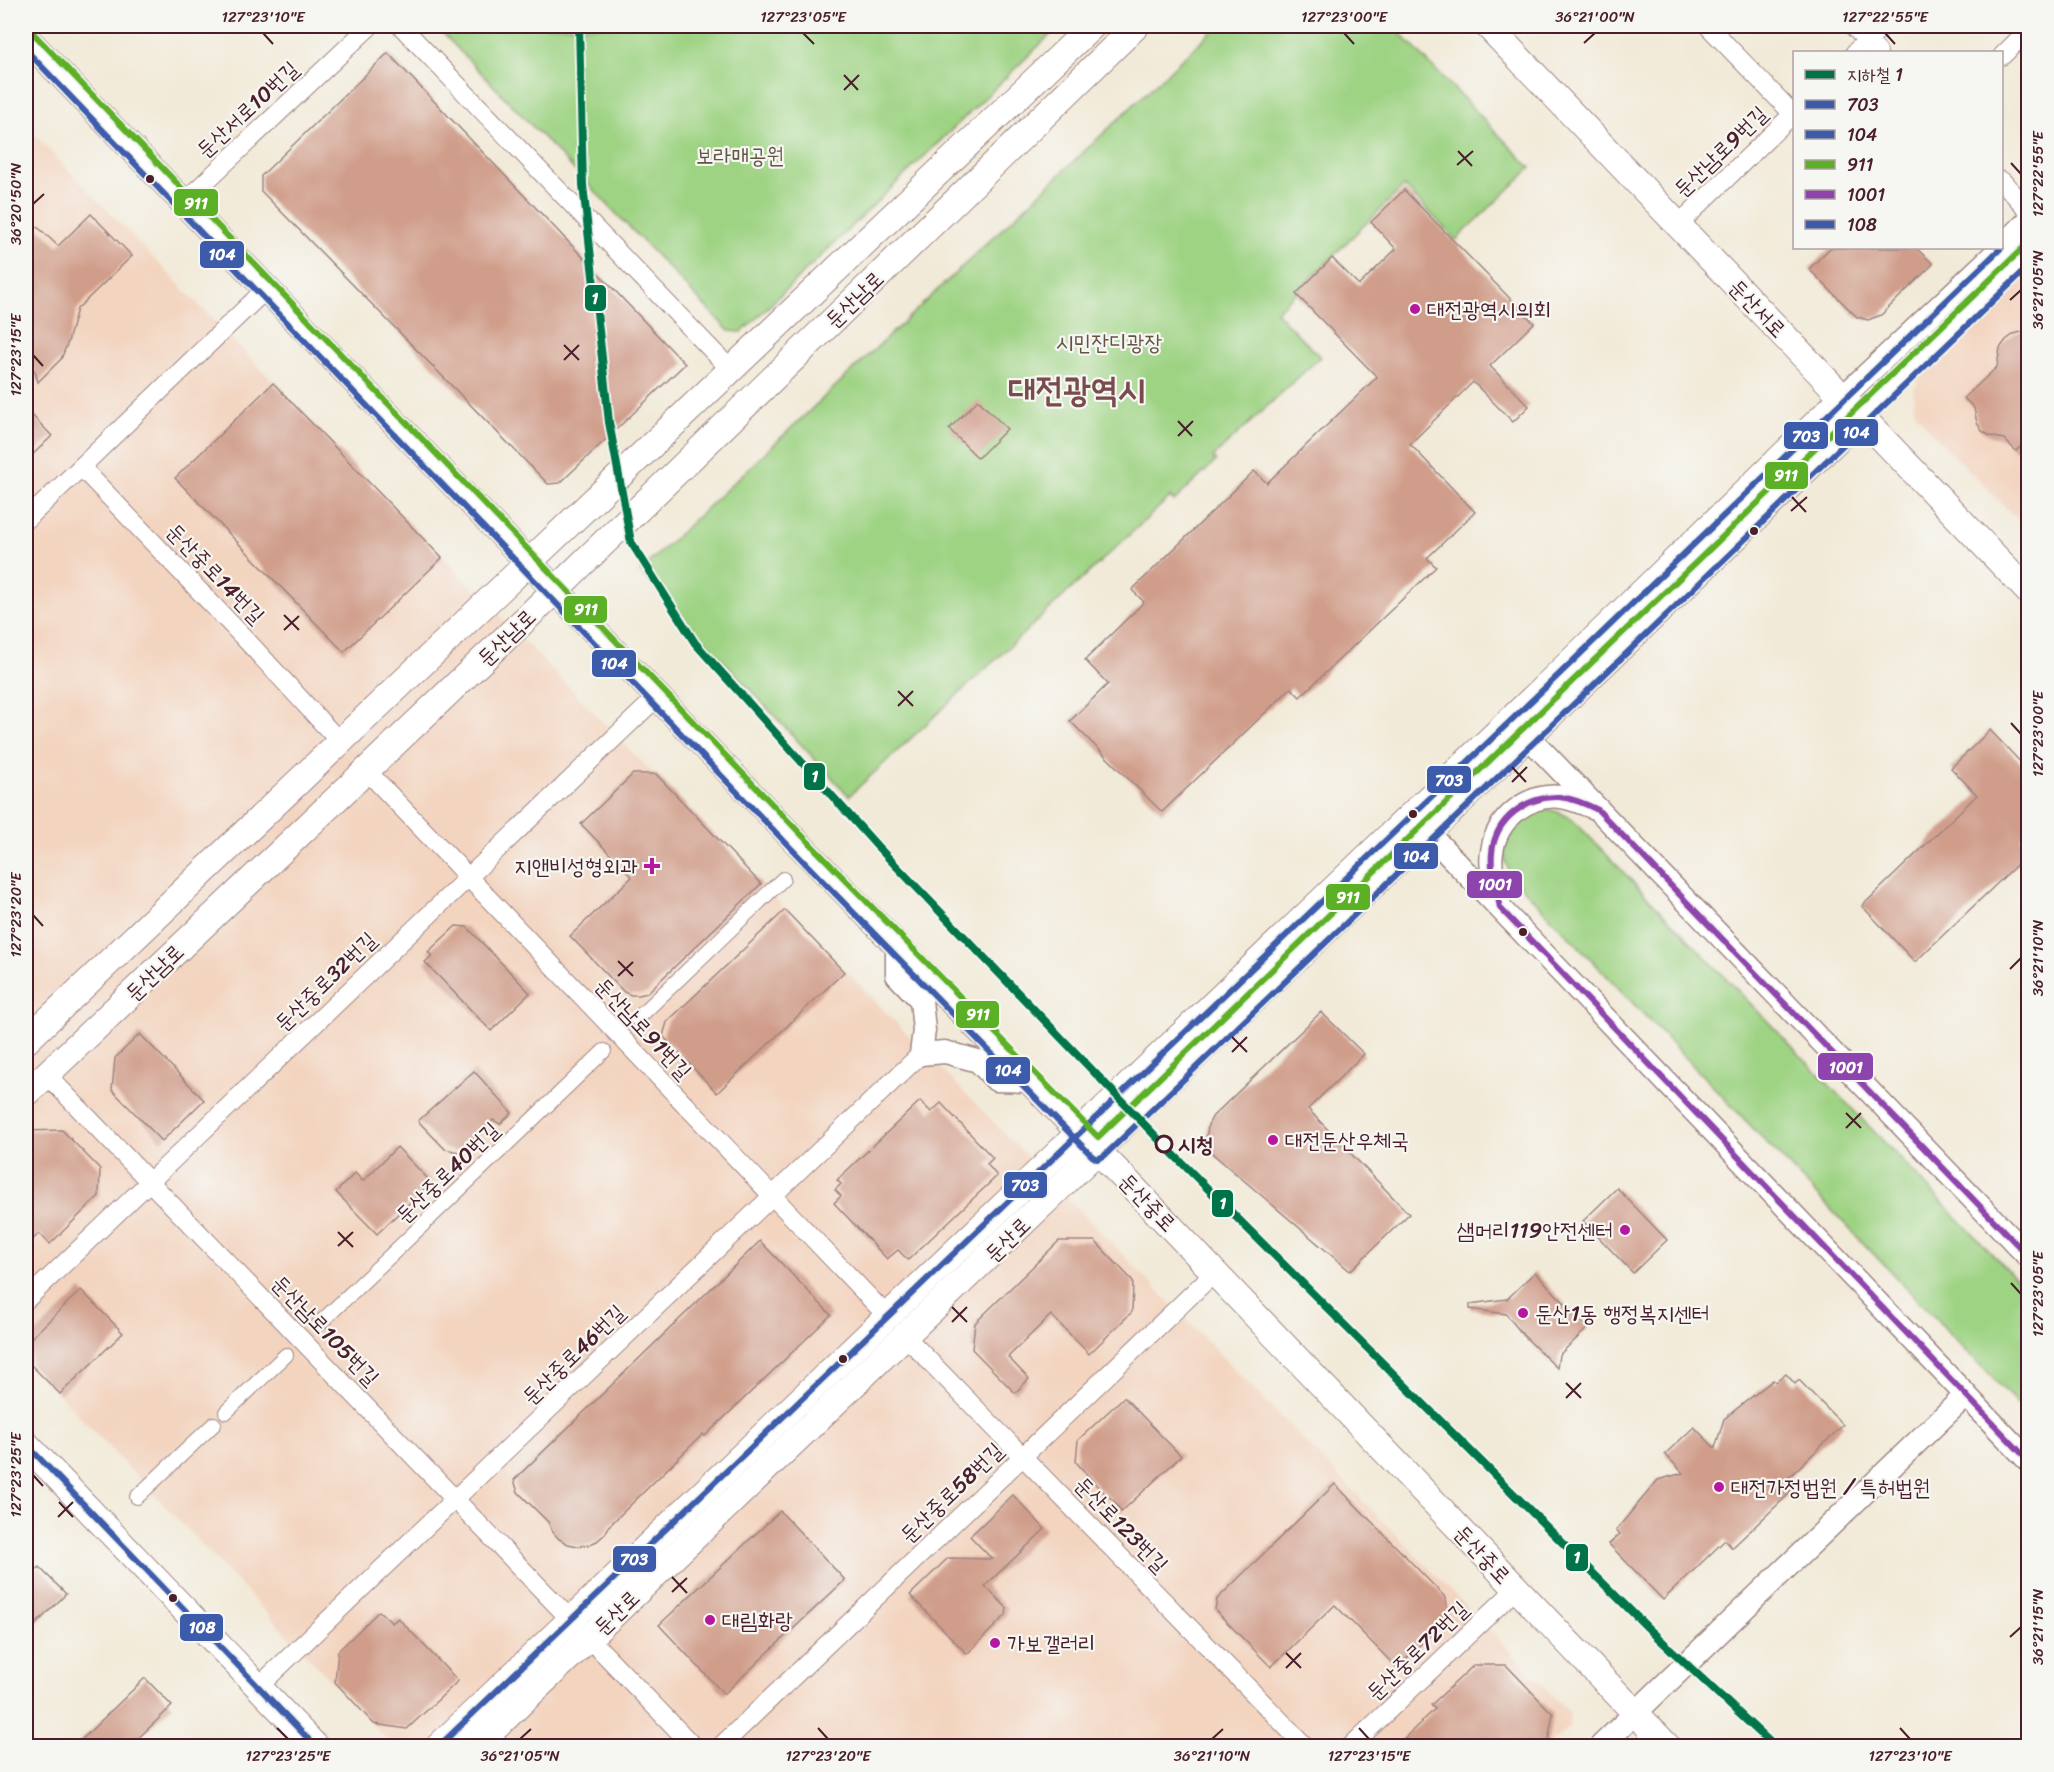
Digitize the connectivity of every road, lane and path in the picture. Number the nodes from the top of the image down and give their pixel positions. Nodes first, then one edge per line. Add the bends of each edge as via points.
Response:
1 (370, 26) edge
2 (401, 26) edge
3 (1092, 26) edge
4 (1136, 26) edge
5 (1488, 26) edge
6 (1708, 26) edge
7 (1853, 26) edge
8 (1883, 26) edge
9 (2028, 30) edge
10 (26, 38) edge
11 (1867, 49) edge
12 (2003, 54) edge
13 (1793, 113) edge
14 (1793, 115) edge
15 (2003, 183) edge
16 (184, 202) junction
17 (2028, 210) edge
18 (2028, 221) edge
19 (1678, 225) junction
20 (2003, 245) edge
21 (1999, 249) edge
22 (2028, 255) edge
23 (267, 288) junction
24 (731, 370) junction
25 (1843, 397) junction
26 (1862, 416) junction
27 (81, 467) junction
28 (26, 520) edge
29 (529, 562) junction
30 (554, 589) junction
31 (2028, 591) edge
32 (657, 697) junction
33 (1520, 728) junction
34 (339, 741) junction
35 (366, 770) junction
36 (1598, 810) junction
37 (1428, 832) junction
38 (468, 878) junction
39 (783, 879) dead end
40 (1500, 908) junction
41 (897, 945) junction
42 (637, 1019) dead end
43 (26, 1041) edge
44 (604, 1051) dead end
45 (921, 1054) junction
46 (46, 1074) junction
47 (1030, 1081) junction
48 (26, 1094) edge
49 (1089, 1141) junction
50 (150, 1182) junction
51 (772, 1197) junction
52 (2028, 1256) edge
53 (1215, 1272) junction
54 (26, 1300) edge
55 (888, 1317) junction
56 (319, 1324) dead end
57 (905, 1336) junction
58 (285, 1355) dead end
59 (1966, 1395) junction
60 (226, 1412) dead end
61 (214, 1424) dead end
62 (26, 1444) edge
63 (1023, 1456) junction
64 (2028, 1460) edge
65 (137, 1497) dead end
66 (455, 1499) junction
67 (1516, 1589) junction
68 (571, 1620) junction
69 (589, 1638) junction
70 (258, 1687) junction
71 (1636, 1713) junction
72 (315, 1746) edge
73 (439, 1746) edge
74 (476, 1746) edge
75 (693, 1746) edge
76 (721, 1746) edge
77 (1305, 1746) edge
78 (1351, 1746) edge
79 (1600, 1746) edge
80 (1667, 1746) edge

1 - 16 street, 둔산서로10번길
2 - 24 street
3 - 24 main road, 둔산남로
4 - 30 main road, 둔산남로
5 - 19 main road, 둔산서로
6 - 13 street
7 - 11 street
8 - 11 street
9 - 12 street
10 - 16 main road, 둔산중로
14 - 19 street, 둔산남로9번길
15 - 17 street
16 - 23 main road, 둔산중로
18 - 20 street, 둔산로
19 - 25 main road, 둔산서로
21 - 25 street, 둔산로
22 - 26 street, 둔산로
23 - 27 street
23 - 29 main road, 둔산중로
24 - 29 main road, 둔산남로
25 - 26 main road, 둔산서로
25 - 33 main road, 둔산로
26 - 31 main road, 둔산서로
26 - 33 main road, 둔산로
27 - 28 street
27 - 34 street, 둔산중로14번길
29 - 30 main road, 둔산중로
29 - 34 main road, 둔산남로
30 - 32 main road, 둔산중로
30 - 35 main road, 둔산남로
32 - 38 street, 둔산중로32번길
32 - 41 main road, 둔산중로
33 - 36 street
33 - 37 main road, 둔산로
33 - 49 main road, 둔산로
34 - 43 main road, 둔산남로
35 - 38 street, 둔산남로91번길
35 - 46 main road, 둔산남로
36 - 40 street via 1561,797 1542,797 1510,814 1498,831 1492,852
36 - 52 street
37 - 40 street
37 - 49 main road, 둔산로
38 - 50 street, 둔산중로32번길
38 - 51 street, 둔산남로91번길
39 - 42 street
40 - 59 street
41 - 45 street via 897,975 921,1000
41 - 47 main road, 둔산중로
44 - 56 street, 둔산중로40번길
45 - 47 street via 945,1052 978,1061 996,1080
45 - 51 street, 둔산중로46번길
46 - 48 main road, 둔산남로
46 - 50 street, 둔산남로105번길
47 - 49 main road, 둔산중로
49 - 53 main road, 둔산중로
49 - 55 main road, 둔산로
49 - 57 main road, 둔산로
50 - 54 street, 둔산중로32번길
50 - 66 street, 둔산남로105번길
51 - 55 street, 둔산남로91번길
51 - 66 street, 둔산중로46번길
53 - 63 street, 둔산중로58번길
53 - 67 main road, 둔산중로
55 - 68 main road, 둔산로
57 - 63 street, 둔산로123번길
57 - 69 main road, 둔산로
58 - 60 street
59 - 64 street
59 - 71 street
61 - 65 street
62 - 70 main road
63 - 76 street, 둔산중로58번길
63 - 77 street, 둔산로123번길
66 - 68 street, 둔산남로105번길
66 - 70 street, 둔산중로46번길
67 - 71 main road, 둔산중로
67 - 78 street, 둔산중로72번길
68 - 73 main road, 둔산로
69 - 74 main road, 둔산로
69 - 75 street
70 - 72 main road
71 - 79 street
71 - 80 main road, 둔산중로

